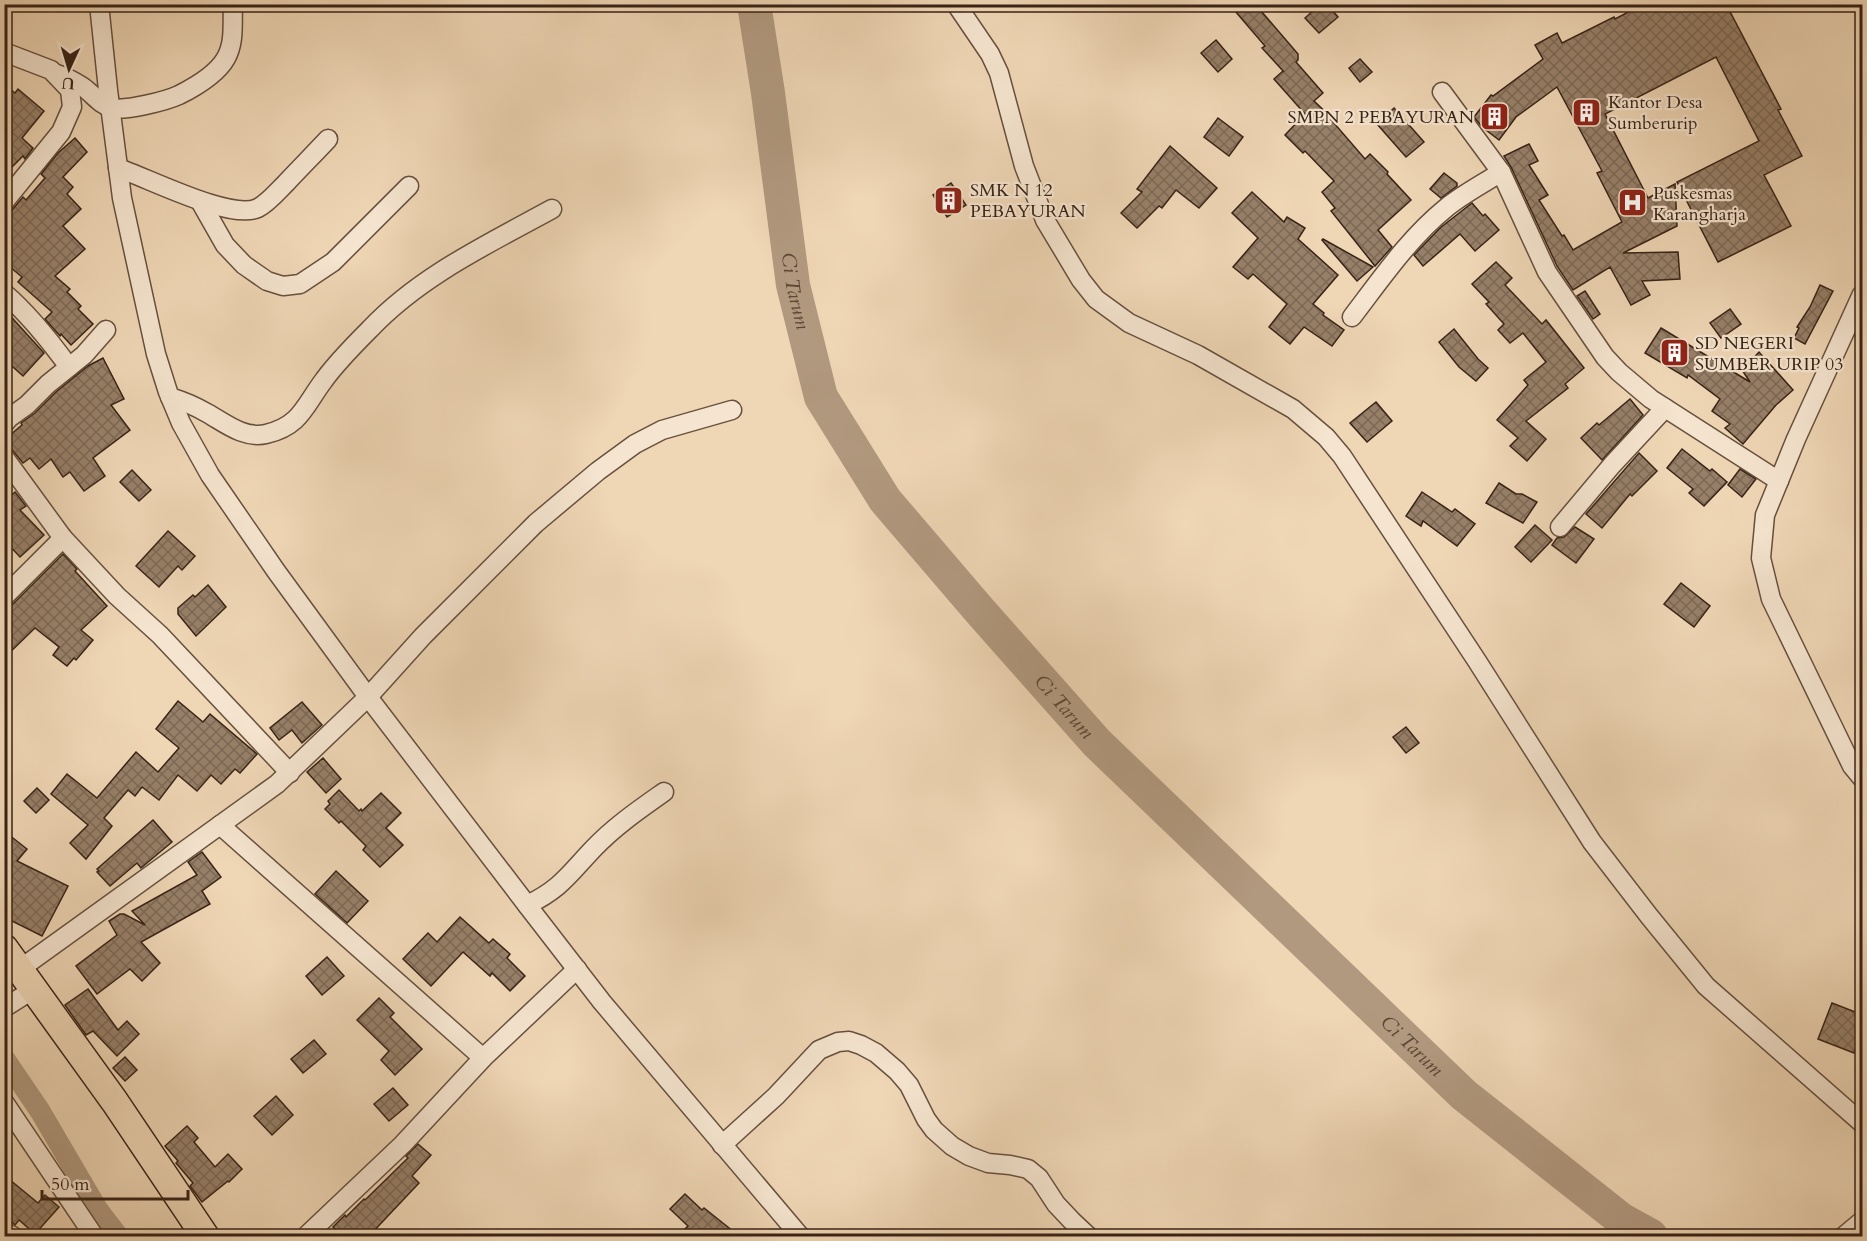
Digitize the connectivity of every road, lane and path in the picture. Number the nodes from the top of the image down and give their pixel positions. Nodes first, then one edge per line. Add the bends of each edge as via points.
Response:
1 (99, 4) edge
2 (233, 4) edge
3 (956, 4) edge
4 (4, 52) edge
5 (54, 73) junction
6 (1442, 92) dead end
7 (110, 107) junction
8 (328, 139) dead end
9 (118, 168) junction
10 (1501, 172) junction
11 (409, 186) dead end
12 (200, 201) junction
13 (4, 202) edge
14 (552, 209) dead end
15 (4, 293) edge
16 (1863, 294) edge
17 (1352, 317) dead end
18 (106, 330) dead end
19 (69, 367) junction
20 (170, 397) junction
21 (1665, 408) junction
22 (732, 410) dead end
23 (4, 424) edge
24 (4, 457) edge
25 (1779, 480) junction
26 (1560, 527) dead end
27 (63, 538) junction
28 (4, 597) edge
29 (368, 697) junction
30 (290, 773) junction
31 (1863, 778) edge
32 (664, 792) dead end
33 (220, 825) junction
34 (527, 905) junction
35 (577, 969) junction
36 (16, 983) edge
37 (483, 1058) junction
38 (4, 1102) edge
39 (1863, 1123) edge
40 (722, 1145) junction
41 (1863, 1221) edge
42 (4, 1232) edge
43 (13, 1236) edge
44 (94, 1236) edge
45 (206, 1236) edge
46 (306, 1236) edge
47 (800, 1236) edge
48 (1088, 1236) edge
49 (1844, 1236) edge

1 - 7 street
2 - 7 street via 230,48 225,60 209,76 179,95 132,108
3 - 39 street via 999,73 1024,166 1045,220 1096,299 1129,323 1198,355 1293,409 1326,437 1477,661 1592,842 1642,907 1706,986
4 - 5 street
5 - 7 street
5 - 13 street via 70,90 72,107 61,132
6 - 10 street
7 - 9 street
8 - 12 street via 259,207 246,212
9 - 12 street
9 - 20 street via 154,342
10 - 17 street via 1447,207 1406,246
10 - 21 street via 1547,272 1605,357
11 - 12 street via 333,262 300,284 283,286 267,281 244,265 225,245
14 - 20 street via 411,291 372,326 323,380 297,419 280,429 264,434 238,430
15 - 19 street
16 - 25 street
18 - 19 street
19 - 23 street
20 - 29 street via 210,475
21 - 25 street
21 - 26 street
22 - 29 street via 662,430 598,471 536,523
24 - 27 street
25 - 31 street via 1765,515 1761,558 1771,599 1852,766
27 - 28 street
27 - 30 street
29 - 30 street
29 - 34 street
30 - 33 street
32 - 34 street via 595,847 568,879
33 - 36 street
33 - 37 street
34 - 35 street
35 - 37 street
35 - 40 street
36 - 45 main road via 115,1102
37 - 46 street via 403,1144
38 - 44 street
40 - 47 street
40 - 48 street via 819,1050 849,1041 876,1053 897,1071 934,1130 952,1146 988,1163 1028,1169
41 - 49 street
42 - 43 street

